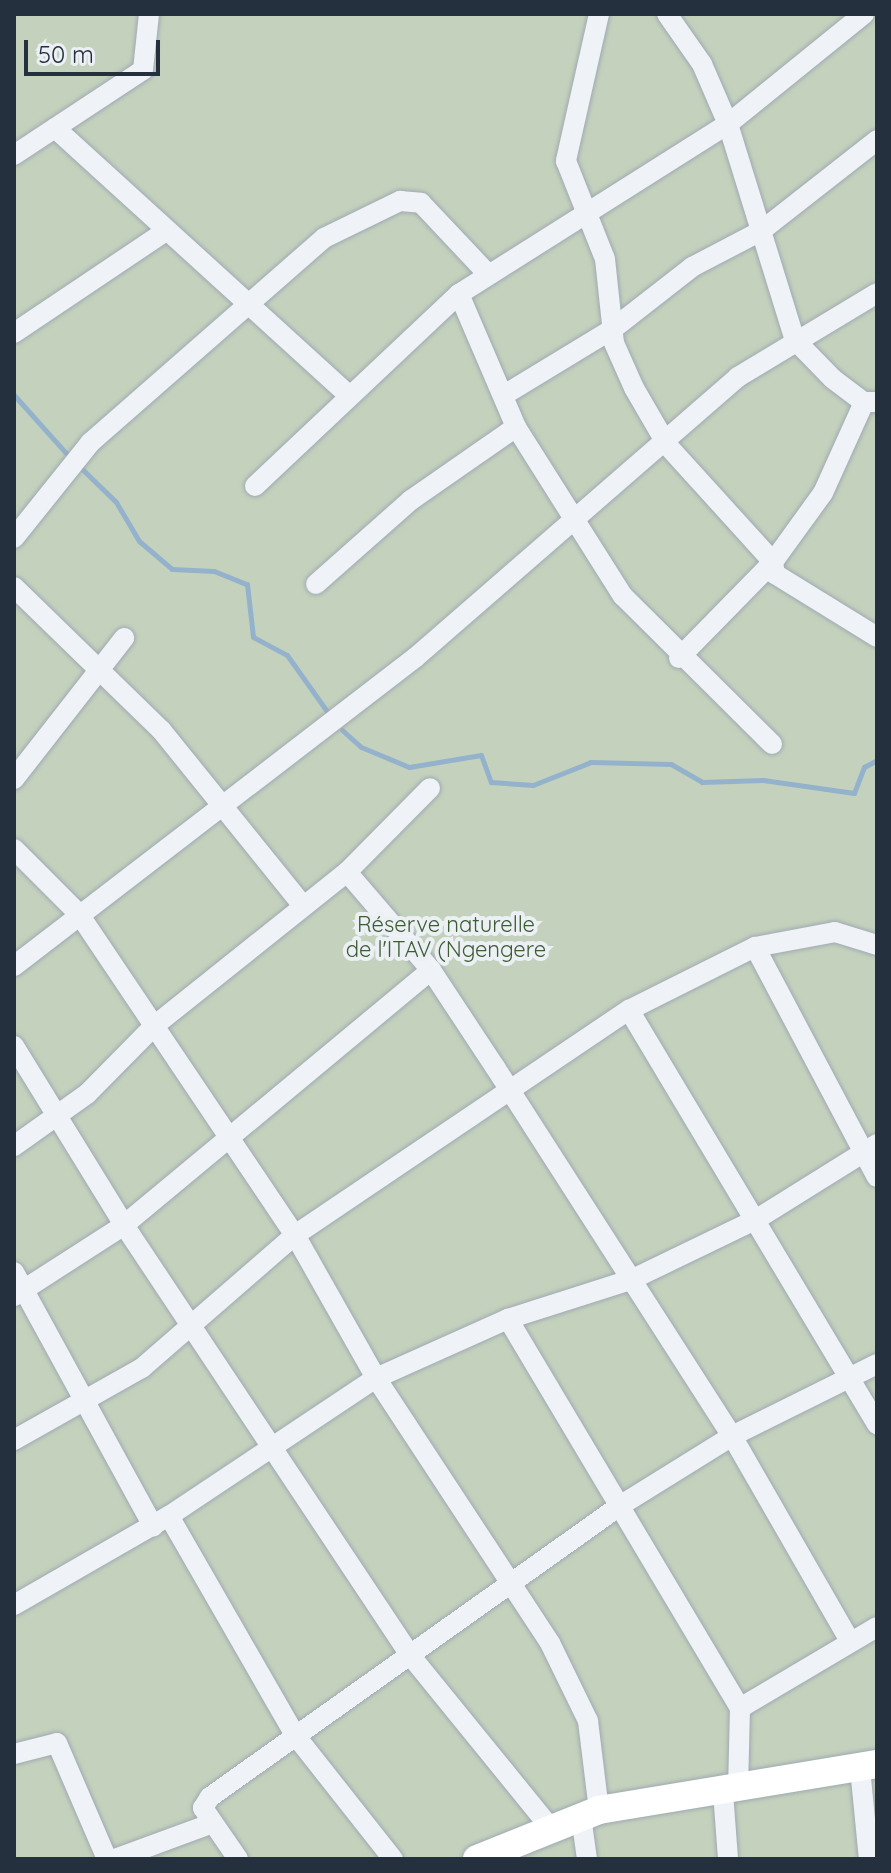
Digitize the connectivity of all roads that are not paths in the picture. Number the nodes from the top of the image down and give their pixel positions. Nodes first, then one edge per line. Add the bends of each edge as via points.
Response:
1 (149, 14) edge
2 (599, 14) edge
3 (667, 14) edge
4 (864, 14) edge
5 (728, 124) junction
6 (55, 128) junction
7 (877, 140) edge
8 (14, 155) edge
9 (588, 218) junction
10 (166, 231) junction
11 (761, 231) junction
12 (487, 273) junction
13 (877, 293) edge
14 (459, 294) junction
15 (248, 306) junction
16 (614, 328) junction
17 (14, 333) edge
18 (795, 340) junction
19 (348, 395) junction
20 (504, 395) junction
21 (871, 402) edge
22 (516, 427) junction
23 (667, 445) junction
24 (255, 486) dead end
25 (573, 522) junction
26 (14, 538) edge
27 (773, 562) junction
28 (316, 584) dead end
29 (14, 587) edge
30 (877, 637) edge
31 (124, 638) dead end
32 (679, 658) junction
33 (96, 670) junction
34 (772, 744) dead end
35 (14, 779) edge
36 (430, 788) dead end
37 (224, 803) junction
38 (14, 849) edge
39 (347, 872) junction
40 (303, 906) junction
41 (79, 914) junction
42 (877, 945) edge
43 (755, 947) junction
44 (14, 966) edge
45 (431, 970) junction
46 (629, 1010) junction
47 (154, 1026) junction
48 (14, 1046) edge
49 (512, 1093) junction
50 (57, 1111) junction
51 (224, 1135) junction
52 (14, 1146) edge
53 (870, 1150) edge
54 (877, 1177) edge
55 (757, 1219) junction
56 (124, 1225) junction
57 (295, 1235) junction
58 (14, 1272) edge
59 (633, 1279) junction
60 (20, 1293) edge
61 (508, 1319) junction
62 (192, 1324) junction
63 (877, 1364) edge
64 (376, 1378) junction
65 (846, 1378) junction
66 (85, 1404) junction
67 (877, 1425) edge
68 (732, 1436) junction
69 (14, 1440) edge
70 (274, 1448) junction
71 (618, 1507) junction
72 (161, 1521) junction
73 (511, 1588) junction
74 (14, 1605) edge
75 (877, 1627) edge
76 (850, 1641) junction
77 (410, 1655) junction
78 (740, 1708) junction
79 (295, 1735) junction
80 (14, 1754) edge
81 (868, 1766) edge
82 (731, 1791) junction
83 (590, 1813) junction
84 (210, 1824) junction
85 (550, 1827) junction
86 (107, 1859) edge
87 (115, 1859) edge
88 (238, 1859) edge
89 (393, 1859) edge
90 (477, 1859) edge
91 (587, 1859) edge
92 (728, 1859) edge
93 (869, 1859) edge

1 - 6 street via 143,70
2 - 9 street via 566,161
3 - 5 street via 702,64
4 - 5 street
5 - 9 street
5 - 11 street
6 - 8 street
6 - 10 street
7 - 11 street
9 - 12 street
9 - 16 street via 605,259
10 - 15 street
10 - 17 street
11 - 16 street via 692,267
11 - 18 street
12 - 14 street
12 - 15 street via 421,203 400,201 324,238
13 - 18 street
14 - 19 street
14 - 20 street
15 - 19 street
15 - 26 street via 90,443
16 - 20 street
16 - 23 street via 634,388
18 - 21 street
18 - 23 street via 738,377
19 - 24 street
20 - 22 street
21 - 27 street via 823,493
22 - 25 street
22 - 28 street via 411,500
23 - 25 street
23 - 27 street
25 - 32 street via 623,596
25 - 37 street via 416,657
27 - 30 street via 775,574
27 - 32 street
29 - 33 street
31 - 33 street
32 - 34 street
33 - 35 street
33 - 37 street
36 - 39 street
37 - 40 street
37 - 41 street
38 - 41 street
39 - 40 street
39 - 45 street
40 - 47 street
41 - 44 street
41 - 47 street
42 - 43 street via 835,932
43 - 46 street
43 - 53 street
45 - 49 street
45 - 51 street
46 - 49 street
46 - 55 street
47 - 50 street via 87,1094
47 - 51 street
48 - 50 street
49 - 57 street
49 - 59 street
50 - 52 street
50 - 56 street
51 - 56 street
51 - 57 street
53 - 54 street
53 - 55 street
55 - 59 street
55 - 65 street
56 - 60 street
56 - 62 street
57 - 62 street
57 - 64 street
58 - 60 street
59 - 61 street
59 - 68 street
60 - 66 street
61 - 64 street
61 - 71 street
62 - 66 street
62 - 70 street
63 - 65 street
64 - 70 street
64 - 73 street
65 - 67 street
65 - 68 street
66 - 69 street
66 - 72 street
68 - 71 street
68 - 76 street
70 - 72 street
70 - 77 street
71 - 73 street
71 - 78 street
72 - 74 street
72 - 79 street
73 - 77 street
73 - 83 street via 588,1721
75 - 76 street
76 - 78 street
77 - 79 street
77 - 85 street
78 - 82 street
79 - 84 street via 210,1797 203,1808
79 - 89 street
80 - 86 street via 57,1743
81 - 82 street
81 - 93 street
82 - 83 street
82 - 92 street
83 - 85 street
83 - 91 street
84 - 87 street
84 - 88 street
85 - 90 street

